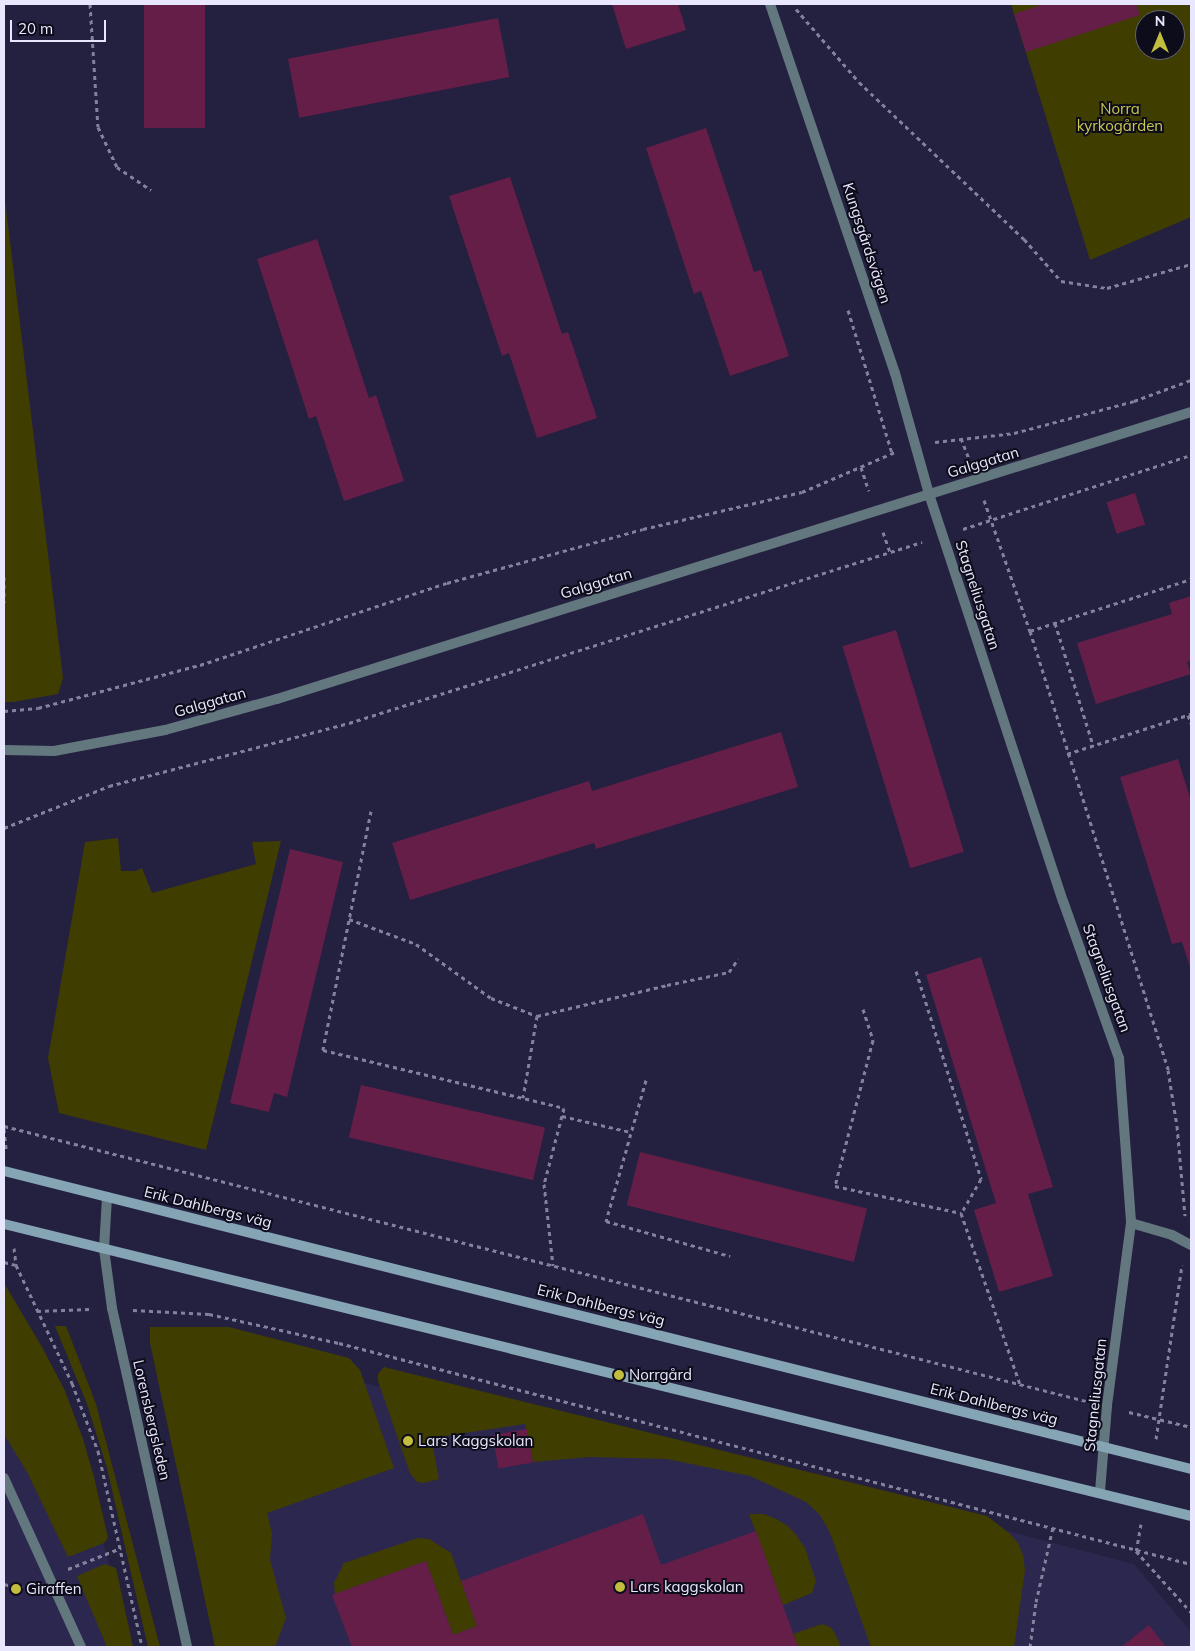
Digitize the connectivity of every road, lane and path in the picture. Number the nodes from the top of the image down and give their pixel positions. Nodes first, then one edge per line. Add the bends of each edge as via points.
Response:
1 (90, 4) edge
2 (770, 4) edge
3 (796, 8) dead end
4 (151, 190) dead end
5 (1191, 264) edge
6 (1191, 380) edge
7 (1191, 412) edge
8 (914, 447) junction
9 (1191, 455) edge
10 (929, 494) junction
11 (992, 520) junction
12 (942, 536) junction
13 (4, 577) edge
14 (1191, 579) edge
15 (4, 603) edge
16 (1055, 623) junction
17 (1030, 632) junction
18 (4, 711) edge
19 (1190, 714) edge
20 (1191, 724) edge
21 (1093, 746) junction
22 (4, 750) edge
23 (1067, 754) junction
24 (371, 810) dead end
25 (4, 828) edge
26 (349, 919) junction
27 (738, 960) dead end
28 (916, 971) dead end
29 (863, 1009) dead end
30 (538, 1016) junction
31 (646, 1080) dead end
32 (523, 1098) junction
33 (562, 1116) junction
34 (4, 1126) edge
35 (631, 1132) junction
36 (4, 1171) edge
37 (107, 1197) junction
38 (961, 1213) junction
39 (1131, 1223) junction
40 (4, 1224) edge
41 (1188, 1243) edge
42 (104, 1249) junction
43 (730, 1256) dead end
44 (4, 1262) edge
45 (553, 1266) junction
46 (160, 1312) dead end
47 (1021, 1385) junction
48 (1107, 1406) junction
49 (1159, 1419) junction
50 (1191, 1427) edge
51 (1105, 1447) junction
52 (1152, 1459) junction
53 (1191, 1469) edge
54 (4, 1478) edge
55 (1100, 1492) junction
56 (1144, 1504) junction
57 (1191, 1516) edge
58 (1053, 1527) junction
59 (1136, 1551) junction
60 (1191, 1564) edge
61 (1191, 1612) edge
62 (81, 1647) edge
63 (142, 1647) edge
64 (187, 1647) edge
65 (1030, 1647) edge

1 - 4 path via 98,127 117,167
2 - 8 street, Kungsgårdsvägen via 894,373
3 - 5 path via 859,82 1024,239 1061,281 1107,288
6 - 8 path via 1134,401 1014,432
7 - 10 street, Galggatan
8 - 10 street, Kungsgårdsvägen
8 - 18 path via 802,492 643,529 447,582 200,665 38,708
9 - 11 path
10 - 12 street, Stagneliusgatan
10 - 22 street, Galggatan via 287,696 165,730 54,751
11 - 12 path
11 - 17 path
12 - 25 path via 349,723 109,786
12 - 39 street, Stagneliusgatan via 1063,901 1120,1058
13 - 15 path
14 - 16 path
16 - 17 path
16 - 21 path
17 - 23 path
19 - 20 path
19 - 21 path
21 - 23 path
23 - 41 path via 1168,1070
24 - 26 path
26 - 30 path via 416,944 491,998
26 - 32 path via 323,1050
27 - 30 path via 729,972
28 - 38 path via 981,1179
29 - 38 path via 874,1040 835,1186
30 - 32 path
31 - 35 path
32 - 33 path via 564,1108
33 - 35 path
33 - 45 path via 544,1184
34 - 45 path
35 - 43 path via 606,1221
36 - 37 main road, Erik Dahlbergs väg
37 - 42 street, Lorensbergsleden
37 - 51 main road, Erik Dahlbergs väg
38 - 47 path
39 - 41 street
39 - 48 street, Stagneliusgatan
40 - 42 main road
41 - 49 path
42 - 55 main road
42 - 64 street, Lorensbergsleden via 112,1308
44 - 63 path via 16,1265 72,1383 98,1451
45 - 47 path
46 - 58 path via 210,1314 339,1343
47 - 48 path
48 - 49 path
48 - 51 street, Stagneliusgatan
49 - 50 path
49 - 52 path
51 - 52 main road, Erik Dahlbergs väg
51 - 55 street, Stagneliusgatan
52 - 53 main road, Erik Dahlbergs väg
54 - 62 street
55 - 56 main road
56 - 57 main road
56 - 59 path
58 - 59 path
58 - 65 path via 1036,1602
59 - 60 path
59 - 61 path

